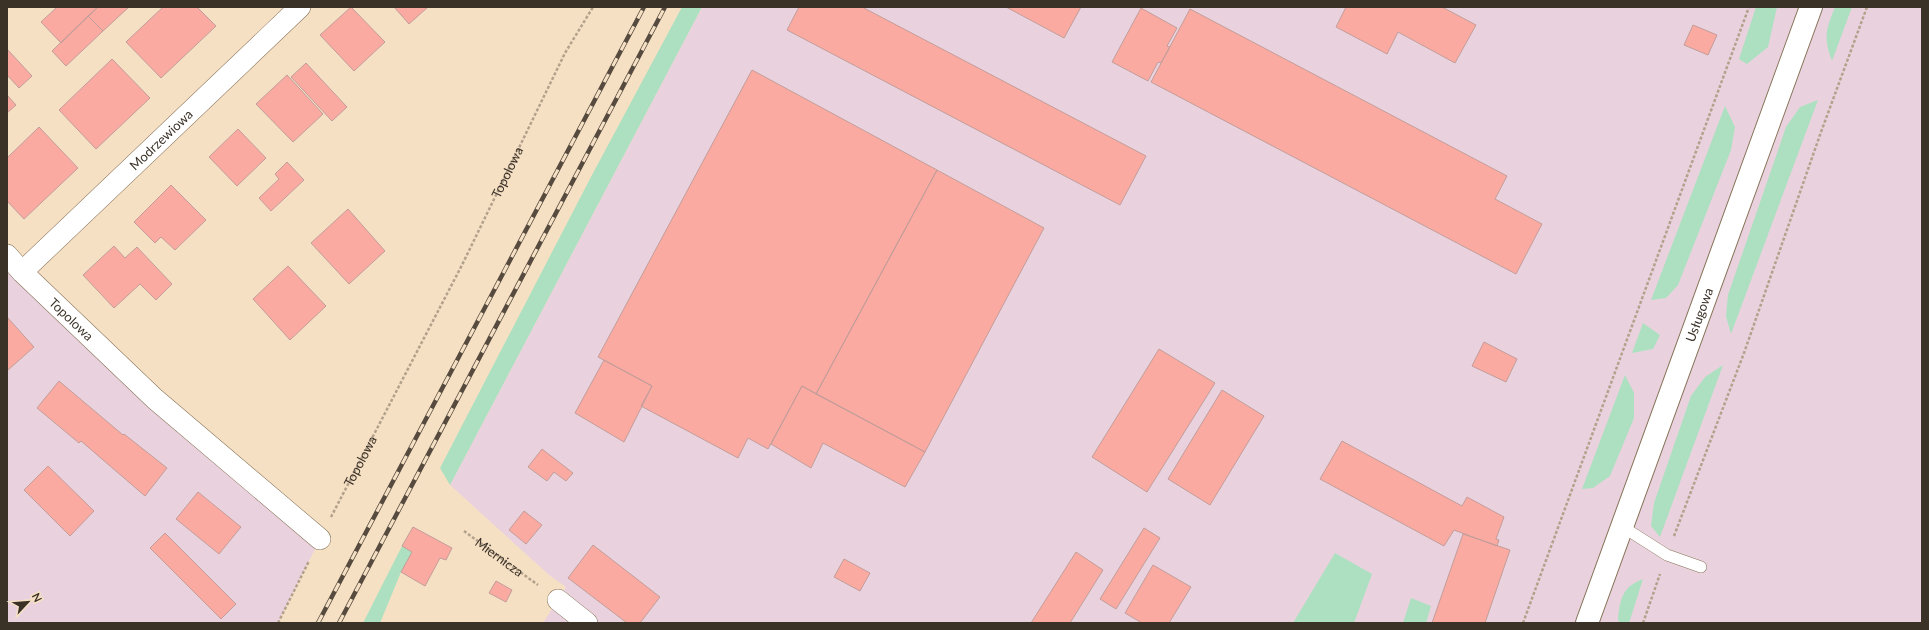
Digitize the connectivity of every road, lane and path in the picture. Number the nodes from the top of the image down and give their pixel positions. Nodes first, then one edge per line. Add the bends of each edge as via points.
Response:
1 (300, 7) edge
2 (593, 7) edge
3 (1749, 7) edge
4 (1811, 7) edge
5 (1867, 7) edge
6 (7, 256) edge
7 (22, 272) junction
8 (1623, 527) junction
9 (464, 531) dead end
10 (320, 539) junction
11 (1667, 556) junction
12 (1701, 567) dead end
13 (536, 583) dead end
14 (558, 600) dead end
15 (278, 623) edge
16 (586, 623) edge
17 (1523, 623) edge
18 (1587, 623) edge
19 (1643, 623) edge

1 - 7 street, Modrzewiowa
2 - 10 path, Topolowa via 565,53 462,265
3 - 17 path
4 - 8 street, Usługowa
5 - 11 path via 1744,353
6 - 7 street, Topolowa
7 - 10 street, Topolowa via 155,399
8 - 11 lane
8 - 18 street, Usługowa
9 - 13 path, Miernicza
10 - 15 path
11 - 12 lane
11 - 19 path
14 - 16 street

